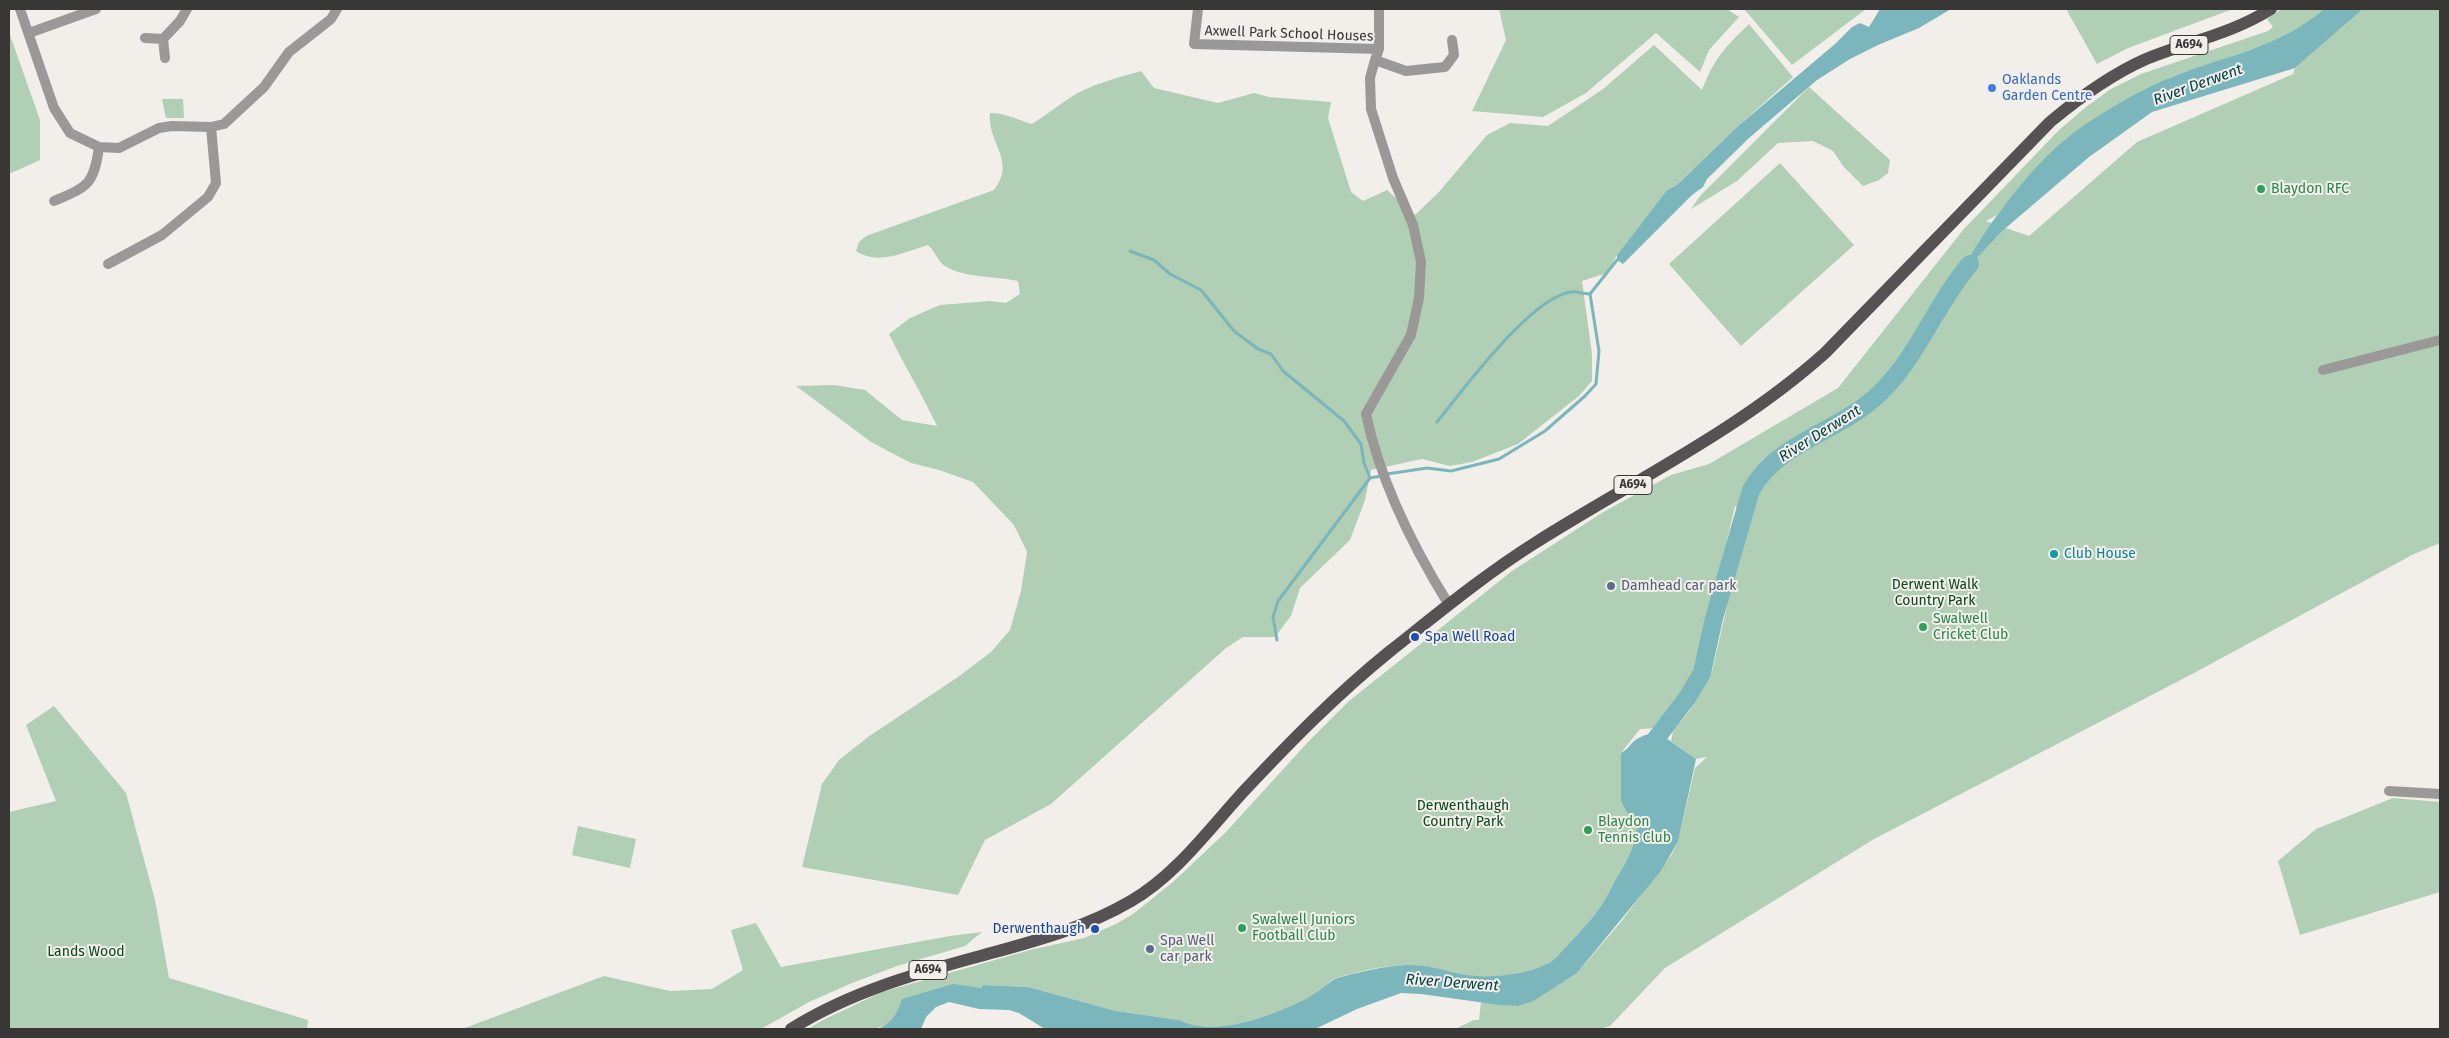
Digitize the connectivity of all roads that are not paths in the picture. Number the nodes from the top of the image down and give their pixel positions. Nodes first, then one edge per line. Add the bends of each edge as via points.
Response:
1 (20, 9) edge
2 (96, 9) edge
3 (187, 9) edge
4 (337, 9) edge
5 (1198, 9) edge
6 (1379, 9) edge
7 (2271, 9) edge
8 (29, 33) junction
9 (145, 38) dead end
10 (163, 39) junction
11 (1452, 40) dead end
12 (1379, 49) junction
13 (164, 58) dead end
14 (1375, 60) junction
15 (212, 127) junction
16 (98, 148) junction
17 (54, 201) dead end
18 (108, 264) dead end
19 (2440, 340) edge
20 (2323, 370) dead end
21 (1449, 605) junction
22 (2389, 791) dead end
23 (2440, 794) edge
24 (791, 1029) edge

1 - 8 street
2 - 8 street
3 - 10 street via 180,22
4 - 15 street via 331,19 289,52 264,87 233,118
5 - 12 street, Axwell Park School Houses via 1194,44
6 - 12 street
7 - 21 main road, A694 via 2235,29 2148,58 2091,89 2050,122 1825,353 1773,397 1533,544
8 - 16 street via 61,122 70,133
9 - 10 street
10 - 13 street
11 - 14 street via 1454,55 1445,67 1406,71
12 - 14 street, Axwell Park School Houses
14 - 21 street, Axwell Park School Houses via 1370,78 1371,108 1393,178 1413,225 1420,262 1419,298 1411,335 1366,414 1391,490 1428,571
15 - 16 street via 159,128 119,148
15 - 18 street via 216,183 208,197 162,235
16 - 17 street via 91,180 79,190
19 - 20 street
21 - 24 main road, A694 via 1333,698 1189,852 1136,898 1072,929 931,969 858,995
22 - 23 street

